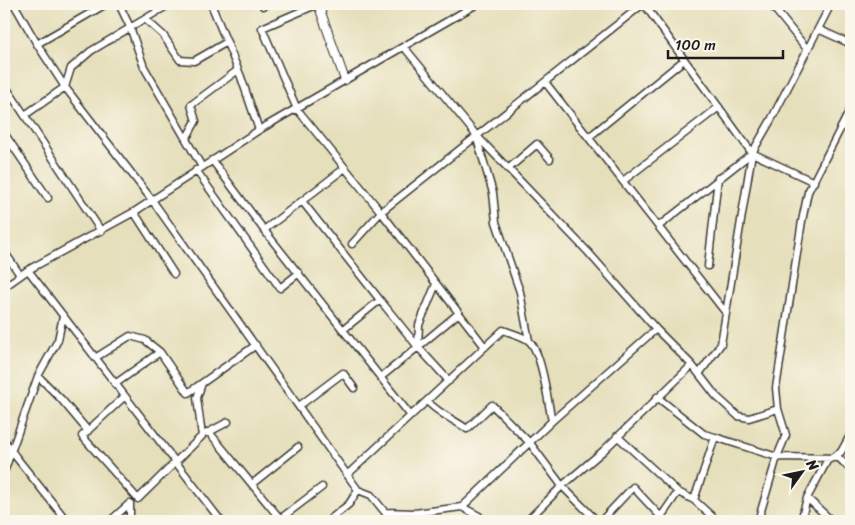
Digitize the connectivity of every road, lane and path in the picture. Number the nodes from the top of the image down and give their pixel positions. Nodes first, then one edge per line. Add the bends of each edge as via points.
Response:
1 (14, 4) edge
2 (106, 4) edge
3 (119, 4) edge
4 (170, 4) edge
5 (211, 4) edge
6 (318, 4) edge
7 (477, 4) edge
8 (643, 4) edge
9 (774, 4) edge
10 (830, 4) edge
11 (145, 19) junction
12 (130, 27) junction
13 (818, 29) junction
14 (227, 42) junction
15 (37, 44) junction
16 (851, 44) edge
17 (404, 47) junction
18 (807, 49) junction
19 (684, 60) junction
20 (238, 70) junction
21 (345, 80) junction
22 (545, 82) junction
23 (4, 84) edge
24 (64, 87) junction
25 (719, 107) junction
26 (851, 108) edge
27 (296, 109) junction
28 (26, 115) junction
29 (259, 130) junction
30 (4, 133) edge
31 (477, 136) junction
32 (589, 136) junction
33 (186, 139) junction
34 (752, 153) junction
35 (550, 159) dead end
36 (212, 160) junction
37 (345, 168) junction
38 (198, 169) junction
39 (508, 169) junction
40 (718, 178) junction
41 (623, 180) junction
42 (814, 182) junction
43 (48, 198) dead end
44 (152, 200) junction
45 (302, 201) junction
46 (134, 212) junction
47 (381, 212) junction
48 (659, 226) junction
49 (264, 230) junction
50 (101, 231) junction
51 (352, 244) dead end
52 (4, 251) edge
53 (708, 266) dead end
54 (28, 270) junction
55 (299, 273) junction
56 (174, 274) dead end
57 (20, 275) junction
58 (436, 284) junction
59 (4, 287) edge
60 (380, 300) junction
61 (459, 313) junction
62 (726, 313) junction
63 (63, 316) junction
64 (344, 329) junction
65 (656, 329) junction
66 (529, 341) junction
67 (256, 345) junction
68 (418, 347) junction
69 (485, 347) junction
70 (160, 352) junction
71 (95, 358) junction
72 (692, 365) junction
73 (699, 374) junction
74 (38, 376) junction
75 (381, 377) junction
76 (449, 381) junction
77 (202, 383) junction
78 (115, 384) junction
79 (354, 388) dead end
80 (124, 396) junction
81 (657, 397) junction
82 (427, 401) junction
83 (299, 406) junction
84 (778, 410) junction
85 (411, 416) junction
86 (552, 421) junction
87 (228, 422) dead end
88 (88, 431) junction
89 (209, 432) junction
90 (851, 434) edge
91 (202, 436) junction
92 (618, 436) junction
93 (715, 437) junction
94 (4, 440) edge
95 (530, 443) junction
96 (298, 447) dead end
97 (12, 452) junction
98 (778, 458) junction
99 (832, 458) junction
100 (175, 462) junction
101 (851, 470) edge
102 (4, 472) edge
103 (347, 475) junction
104 (252, 484) junction
105 (562, 486) junction
106 (322, 487) dead end
107 (358, 490) junction
108 (678, 492) junction
109 (807, 498) junction
110 (694, 500) junction
111 (462, 507) junction
112 (384, 512) junction
113 (415, 513) junction
114 (659, 519) edge
115 (281, 520) edge
116 (67, 521) edge
117 (110, 521) edge
118 (130, 521) edge
119 (221, 521) edge
120 (328, 521) edge
121 (392, 521) edge
122 (408, 521) edge
123 (482, 521) edge
124 (527, 521) edge
125 (597, 521) edge
126 (601, 521) edge
127 (718, 521) edge
128 (758, 521) edge
129 (801, 521) edge
130 (832, 521) edge

1 - 15 street
2 - 15 street
3 - 12 street
4 - 11 street
5 - 14 street
6 - 21 street
6 - 27 street via 262,28
7 - 17 street
8 - 19 street
8 - 22 street
9 - 18 street via 772,7
10 - 13 street
11 - 12 street
11 - 14 street via 164,35 180,60 194,61
12 - 24 street via 91,51 71,68
12 - 33 street via 144,67
13 - 16 street
13 - 18 street
14 - 20 street
15 - 24 street
17 - 21 street
17 - 31 street
18 - 34 street
19 - 25 street
19 - 32 street
20 - 29 street
20 - 33 street via 191,105 196,120
21 - 27 street
22 - 31 street
22 - 32 street
23 - 28 street
24 - 28 street
24 - 44 street
25 - 34 street
25 - 41 street
26 - 42 street
27 - 29 street
27 - 37 street
28 - 50 street
29 - 36 street
30 - 43 street
31 - 39 street
31 - 47 street
31 - 66 street via 493,193 496,222 520,292
32 - 41 street
33 - 38 street
34 - 40 street
34 - 42 street
34 - 62 street
35 - 39 street via 537,144
36 - 38 street
36 - 49 street
37 - 45 street
37 - 47 street
38 - 44 street
38 - 55 street via 280,288
39 - 65 street
40 - 48 street
40 - 53 street
41 - 48 street
42 - 84 street via 808,192 802,221 776,388
44 - 46 street
44 - 67 street
45 - 49 street
45 - 60 street
46 - 50 street
46 - 56 street
47 - 51 street
47 - 58 street
48 - 62 street
49 - 55 street
50 - 54 street
52 - 57 street
54 - 57 street
54 - 63 street
55 - 64 street
57 - 59 street
58 - 61 street
58 - 68 street via 419,325
60 - 64 street
60 - 68 street
61 - 68 street
61 - 69 street
62 - 73 street via 721,344
63 - 71 street
63 - 74 street via 58,340
64 - 75 street
65 - 72 street
65 - 86 street
66 - 69 street via 503,330
66 - 86 street via 541,366
67 - 77 street
67 - 83 street
68 - 75 street
68 - 76 street
69 - 76 street
70 - 71 street via 146,340 130,336
70 - 77 street via 188,393
70 - 78 street
71 - 78 street
72 - 73 street
72 - 81 street
73 - 84 street via 716,396 738,416 749,418
74 - 88 street
74 - 97 street
75 - 85 street
76 - 82 street
77 - 91 street via 196,398
78 - 80 street
79 - 83 street via 342,373
80 - 88 street
80 - 100 street
81 - 92 street
81 - 93 street via 704,434
82 - 85 street
82 - 95 street via 437,412 452,418 467,430 492,405
83 - 103 street
84 - 98 street via 786,435
85 - 103 street
86 - 95 street
87 - 89 street
88 - 100 street via 82,436 138,499
89 - 91 street
89 - 104 street
90 - 99 street via 841,452
91 - 100 street
92 - 105 street
92 - 108 street
93 - 98 street
93 - 110 street
94 - 97 street
95 - 105 street
95 - 111 street
96 - 104 street
97 - 102 street
97 - 116 street
98 - 99 street
98 - 128 street
99 - 101 street via 839,458
99 - 109 street via 827,461
100 - 119 street
103 - 107 street
104 - 115 street
105 - 124 street
105 - 125 street
106 - 115 street
107 - 112 street via 371,495
107 - 120 street via 349,504
108 - 110 street
108 - 114 street
109 - 129 street
109 - 130 street
110 - 127 street
111 - 113 street
111 - 123 street
112 - 113 street
112 - 121 street
113 - 122 street
114 - 126 street via 633,487
117 - 118 street via 130,503

